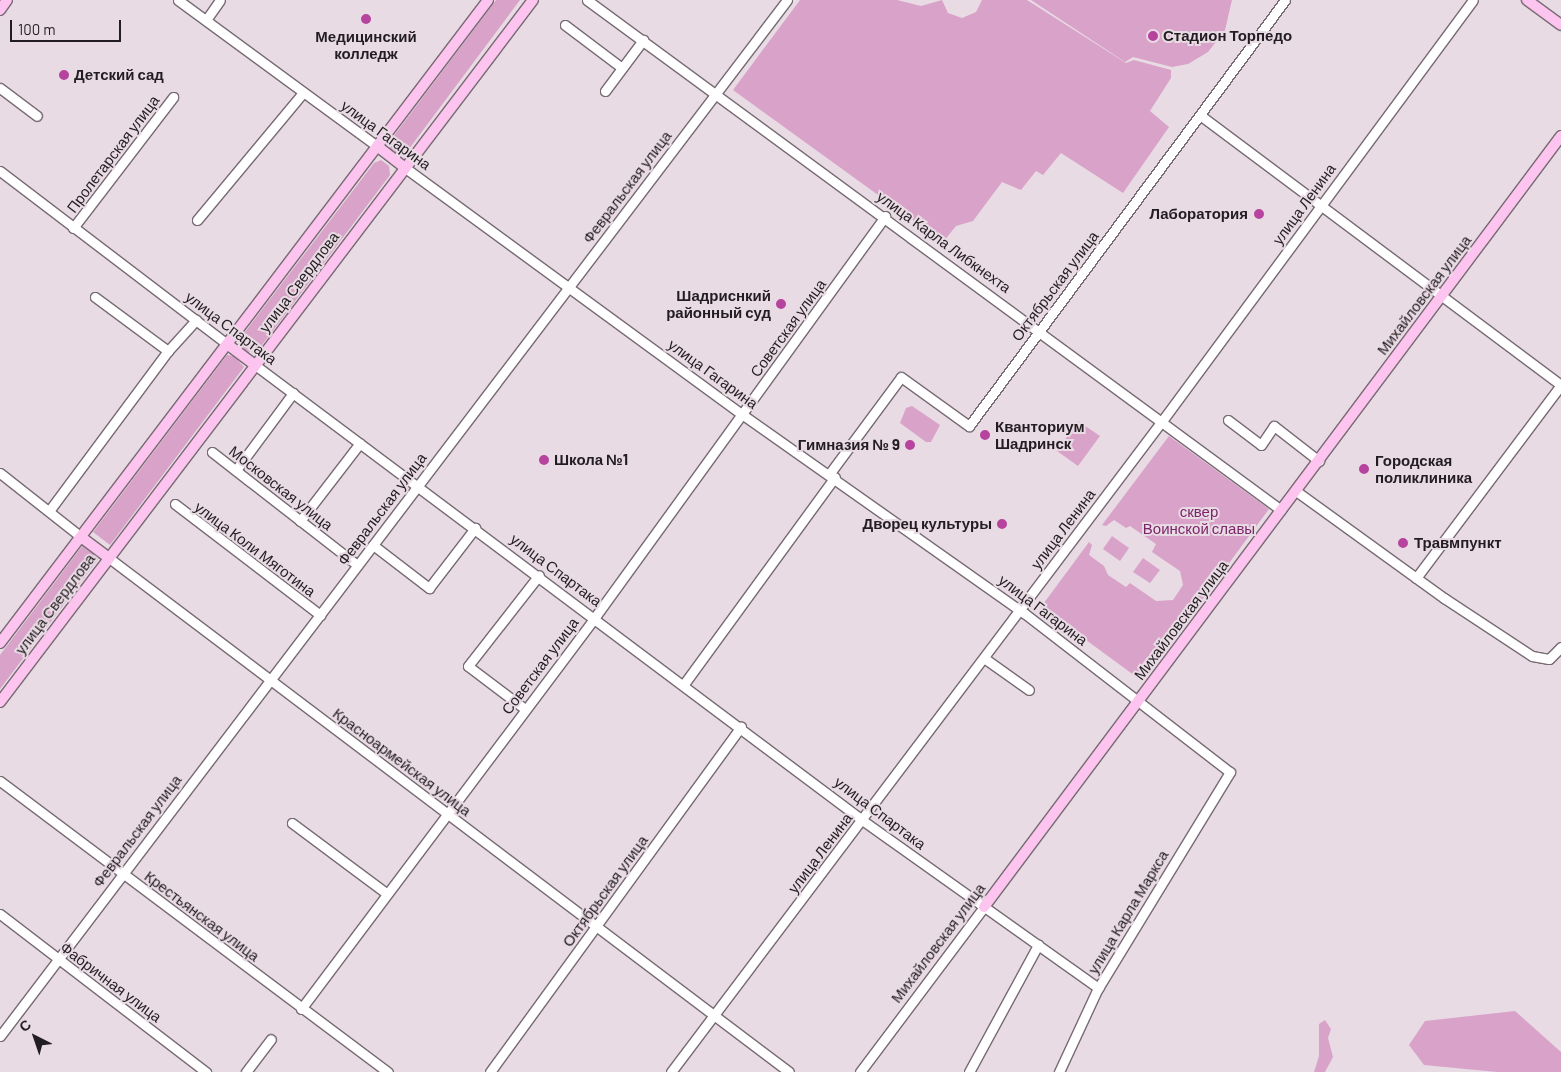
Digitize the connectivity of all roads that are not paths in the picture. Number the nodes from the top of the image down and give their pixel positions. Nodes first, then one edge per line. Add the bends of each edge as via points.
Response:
1 (7, 0) edge
2 (178, 0) edge
3 (220, 0) edge
4 (488, 0) edge
5 (532, 0) edge
6 (587, 0) edge
7 (787, 0) edge
8 (1286, 0) edge
9 (1473, 0) edge
10 (1527, 0) edge
11 (0, 10) edge
12 (206, 20) junction
13 (564, 25) dead end
14 (1561, 25) edge
15 (642, 40) junction
16 (622, 68) junction
17 (0, 88) edge
18 (604, 91) dead end
19 (303, 93) junction
20 (716, 94) junction
21 (174, 97) dead end
22 (1200, 115) junction
23 (37, 116) dead end
24 (1561, 136) edge
25 (377, 146) junction
26 (404, 167) junction
27 (0, 171) edge
28 (1321, 205) junction
29 (885, 216) junction
30 (198, 220) dead end
31 (73, 228) junction
32 (568, 287) junction
33 (1443, 295) junction
34 (95, 297) dead end
35 (196, 320) junction
36 (1039, 330) junction
37 (228, 344) junction
38 (168, 351) junction
39 (255, 365) junction
40 (1561, 385) edge
41 (293, 393) junction
42 (743, 414) junction
43 (1162, 420) junction
44 (1228, 420) dead end
45 (360, 443) junction
46 (212, 452) dead end
47 (1319, 461) junction
48 (236, 470) junction
49 (0, 473) edge
50 (832, 475) junction
51 (418, 485) junction
52 (1296, 491) junction
53 (175, 504) dead end
54 (1281, 510) junction
55 (49, 511) junction
56 (300, 520) junction
57 (475, 528) junction
58 (81, 537) junction
59 (373, 545) junction
60 (109, 558) junction
61 (357, 565) junction
62 (539, 576) junction
63 (1416, 578) junction
64 (1020, 610) junction
65 (320, 615) junction
66 (595, 617) junction
67 (0, 643) edge
68 (1561, 647) edge
69 (984, 658) junction
70 (269, 681) junction
71 (684, 684) junction
72 (1029, 690) dead end
73 (0, 702) edge
74 (1138, 702) junction
75 (525, 709) junction
76 (741, 726) junction
77 (1230, 772) joint
78 (0, 781) edge
79 (445, 814) junction
80 (862, 820) junction
81 (292, 823) dead end
82 (123, 872) junction
83 (386, 893) junction
84 (984, 908) junction
85 (0, 914) edge
86 (596, 928) junction
87 (1038, 945) junction
88 (58, 959) junction
89 (1098, 988) junction
90 (301, 1009) junction
91 (714, 1016) junction
92 (0, 1036) edge
93 (271, 1039) dead end
94 (206, 1072) edge
95 (246, 1072) edge
96 (388, 1072) edge
97 (490, 1072) edge
98 (671, 1072) edge
99 (789, 1072) edge
100 (860, 1072) edge
101 (969, 1072) edge
102 (1059, 1072) edge

1 - 11 main road
2 - 12 street, улица Гагарина
3 - 12 street
4 - 25 main road, улица Свердлова
5 - 26 main road, улица Свердлова
6 - 15 street, улица Карла Либкнехта
7 - 20 street, Февральская улица
8 - 22 street, Октябрьская улица
9 - 28 street, улица Ленина
10 - 14 main road
12 - 19 street, улица Гагарина
13 - 16 street
15 - 16 street
15 - 20 street, улица Карла Либкнехта
16 - 18 street
17 - 23 street
19 - 25 street, улица Гагарина
19 - 30 street
20 - 29 street, улица Карла Либкнехта
20 - 32 street, Февральская улица
21 - 31 street, Пролетарская улица
22 - 28 street
22 - 36 street, Октябрьская улица
24 - 33 main road, Михайловская улица
25 - 26 main road, улица Гагарина
25 - 37 main road, улица Свердлова
26 - 32 street, улица Гагарина
26 - 39 main road, улица Свердлова
27 - 31 street, улица Спартака
28 - 33 street
28 - 43 street, улица Ленина
29 - 36 street, улица Карла Либкнехта
29 - 42 street, Советская улица
31 - 35 street, улица Спартака
32 - 42 street, улица Гагарина
32 - 51 street, Февральская улица
33 - 40 street
33 - 47 main road, Михайловская улица
34 - 38 street
35 - 37 street, улица Спартака
35 - 38 street
36 - 43 street, улица Карла Либкнехта
36 - 50 street, Октябрьская улица via 969,426 901,378
37 - 39 main road, улица Спартака
37 - 58 main road, улица Свердлова
38 - 55 street
39 - 41 street, улица Спартака
39 - 60 main road, улица Свердлова
40 - 63 street
41 - 45 street, улица Спартака
41 - 48 street
42 - 50 street, улица Гагарина
42 - 66 street, Советская улица
43 - 54 street, улица Карла Либкнехта
43 - 64 street, улица Ленина
44 - 47 street via 1261,445 1274,426
45 - 51 street, улица Спартака
45 - 56 street
46 - 48 street, Московская улица
47 - 52 main road, Михайловская улица
48 - 56 street, Московская улица
49 - 55 street, Красноармейская улица
50 - 64 street, улица Гагарина
50 - 71 street, Октябрьская улица
51 - 57 street, улица Спартака
51 - 59 street, Февральская улица
52 - 54 main road, Михайловская улица
52 - 63 street
53 - 65 street, улица Коли Мяготина
54 - 74 main road, Михайловская улица
55 - 58 street, Красноармейская улица
56 - 61 street, Московская улица
57 - 59 street via 429,588
57 - 62 street, улица Спартака
58 - 60 main road, Красноармейская улица
58 - 67 main road, улица Свердлова
59 - 61 street, Февральская улица
60 - 70 street, Красноармейская улица
60 - 73 main road, улица Свердлова
61 - 65 street, Февральская улица
62 - 66 street, улица Спартака
62 - 75 street via 468,666
63 - 68 street via 1532,656 1545,660 1554,656
64 - 69 street, улица Ленина
64 - 74 street, улица Гагарина
65 - 70 street, Февральская улица
66 - 71 street, улица Спартака
66 - 75 street, Советская улица
69 - 72 street
69 - 80 street, улица Ленина
70 - 79 street, Красноармейская улица
70 - 82 street, Февральская улица
71 - 76 street, улица Спартака
74 - 77 street, улица Гагарина
74 - 84 main road, Михайловская улица
75 - 79 street, Советская улица
76 - 80 street, улица Спартака
76 - 86 street, Октябрьская улица
77 - 89 street, улица Карла Маркса
78 - 82 street, Крестьянская улица
79 - 83 street, Советская улица
79 - 86 street, Красноармейская улица
80 - 84 street, улица Спартака
80 - 91 street, улица Ленина
81 - 83 street
82 - 88 street, Февральская улица
82 - 90 street, Крестьянская улица
83 - 90 street, Советская улица
84 - 87 street, улица Спартака
84 - 100 street, Михайловская улица
85 - 88 street, Фабричная улица
86 - 91 street, Красноармейская улица
86 - 97 street, Октябрьская улица
87 - 89 street, улица Спартака
87 - 101 street
88 - 92 street, Февральская улица
88 - 94 street, Фабричная улица
89 - 102 street, улица Карла Маркса
90 - 96 street, Крестьянская улица
91 - 98 street, улица Ленина
91 - 99 street, Красноармейская улица
93 - 95 street

